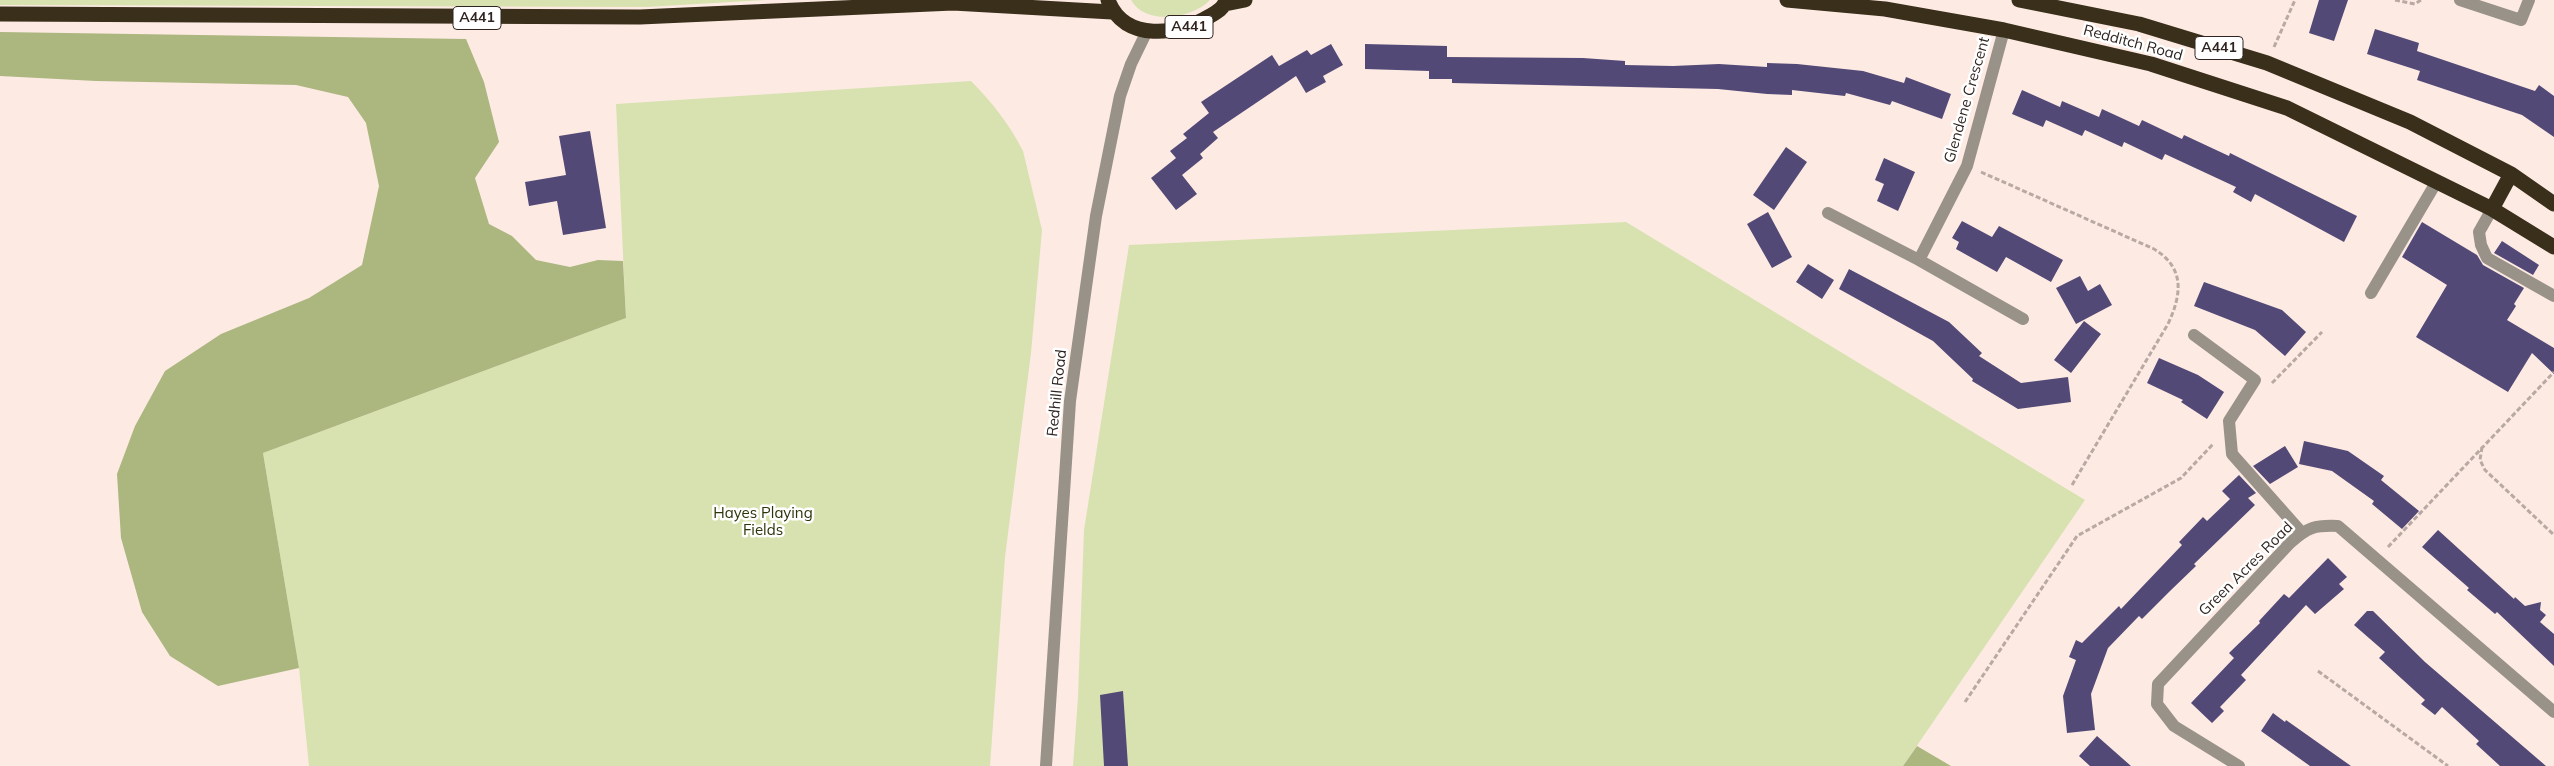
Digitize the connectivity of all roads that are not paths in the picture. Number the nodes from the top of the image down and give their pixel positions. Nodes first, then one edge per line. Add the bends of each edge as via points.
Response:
1 (1245, 0) edge
2 (1787, 0) edge
3 (2019, 0) edge
4 (2460, 0) edge
5 (2529, 0) edge
6 (958, 1) edge
7 (1226, 2) edge
8 (1110, 6) edge
9 (0, 14) edge
10 (2004, 30) junction
11 (1146, 31) junction
12 (2511, 174) junction
13 (2437, 182) junction
14 (2554, 204) edge
15 (2492, 209) junction
16 (1828, 213) dead end
17 (2554, 247) edge
18 (1919, 260) junction
19 (2371, 292) dead end
20 (2554, 296) edge
21 (2023, 319) dead end
22 (2194, 335) dead end
23 (2302, 533) junction
24 (2554, 712) edge
25 (2225, 762) edge
26 (1046, 766) edge
27 (2239, 766) edge

1 - 7 highway
2 - 10 highway, Redditch Road via 1885,9
3 - 12 highway, Redditch Road / A441 via 2139,24 2266,63 2410,122
4 - 5 street via 2521,20
6 - 8 highway, A441
6 - 9 highway, A441 via 630,17
7 - 11 highway, A441 via 1182,30
8 - 11 highway, A441 via 1124,22
10 - 13 highway, Redditch Road via 2151,64 2287,108
10 - 18 street, Glendene Crescent via 1967,166
11 - 26 street, Redhill Road via 1120,96 1096,216 1072,391
12 - 14 highway, Redditch Road / A441
12 - 15 highway
13 - 15 highway, Redditch Road
13 - 19 street
15 - 17 highway, Redditch Road
15 - 20 street via 2479,232 2487,258
16 - 18 street
18 - 21 street
22 - 23 street via 2255,380 2229,421 2232,454
23 - 24 street, Green Acres Road via 2317,525 2338,526
23 - 25 street, Green Acres Road via 2158,684 2156,704 2174,726
25 - 27 street, Green Acres Road

